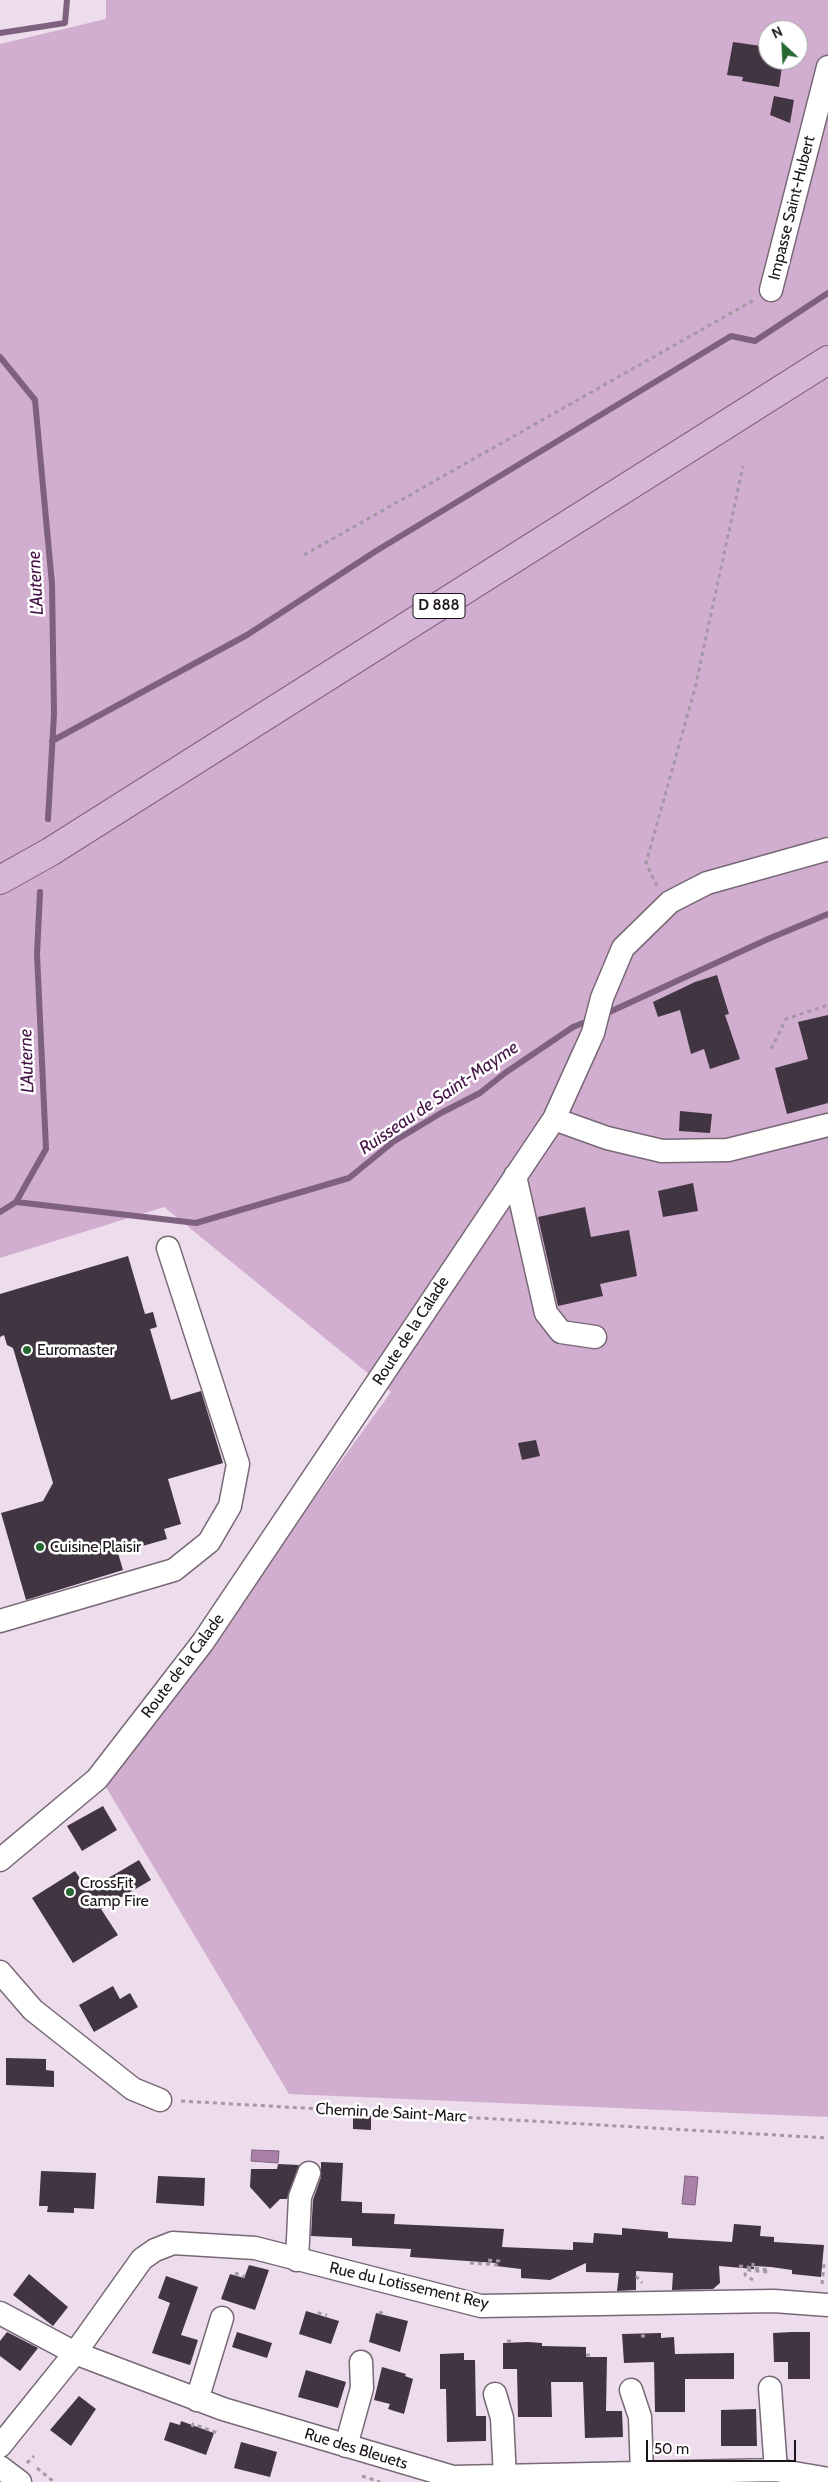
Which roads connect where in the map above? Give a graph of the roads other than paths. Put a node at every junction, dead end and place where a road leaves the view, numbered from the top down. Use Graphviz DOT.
graph roads {
  1 [pos="828,67"];
  2 [pos="772,290"];
  3 [pos="828,360"];
  4 [pos="828,848"];
  5 [pos="50,852"];
  6 [pos="0,880"];
  7 [pos="0,888"];
  8 [pos="554,1120"];
  9 [pos="828,1125"];
  10 [pos="515,1176"];
  11 [pos="168,1248"];
  12 [pos="595,1337"];
  13 [pos="0,1621"];
  14 [pos="0,1860"];
  15 [pos="0,1972"];
  16 [pos="160,2100"];
  17 [pos="309,2173"];
  18 [pos="297,2260"];
  19 [pos="828,2305"];
  20 [pos="0,2313"];
  21 [pos="222,2318"];
  22 [pos="75,2353"];
  23 [pos="361,2362"];
  24 [pos="770,2388"];
  25 [pos="631,2390"];
  26 [pos="495,2394"];
  27 [pos="197,2400"];
  28 [pos="0,2446"];
  29 [pos="346,2446"];
  30 [pos="0,2467"];
  31 [pos="776,2470"];
  32 [pos="642,2473"];
  33 [pos="505,2478"];
  34 [pos="828,2479"];
  35 [pos="453,2480"];
  36 [pos="20,2482"];
  1 -- 2 [label="street, Impasse Saint-Hubert"];
  3 -- 5 [label="main road, D 888"];
  4 -- 8 [label="street, Route de la Calade"];
  5 -- 6 [label="main road, D 888"];
  5 -- 7 [label="main road, D 888"];
  8 -- 9 [label="street"];
  8 -- 10 [label="street, Route de la Calade"];
  10 -- 12 [label="street"];
  10 -- 14 [label="street, Route de la Calade"];
  11 -- 13 [label="street"];
  15 -- 16 [label="street"];
  17 -- 18 [label="street"];
  18 -- 19 [label="street, Rue du Lotissement Rey"];
  18 -- 22 [label="street, Rue du Lotissement Rey"];
  20 -- 22 [label="street, Rue des Bleuets"];
  21 -- 27 [label="street"];
  22 -- 27 [label="street, Rue des Bleuets"];
  22 -- 28 [label="street"];
  23 -- 29 [label="street"];
  24 -- 31 [label="street"];
  25 -- 32 [label="street"];
  26 -- 33 [label="street"];
  27 -- 29 [label="street, Rue des Bleuets"];
  29 -- 35 [label="street, Rue des Bleuets"];
  30 -- 36 [label="street"];
  31 -- 32 [label="street, Rue des Bleuets"];
  31 -- 34 [label="street, Rue des Bleuets"];
  32 -- 33 [label="street, Rue des Bleuets"];
  33 -- 35 [label="street, Rue des Bleuets"];
}
